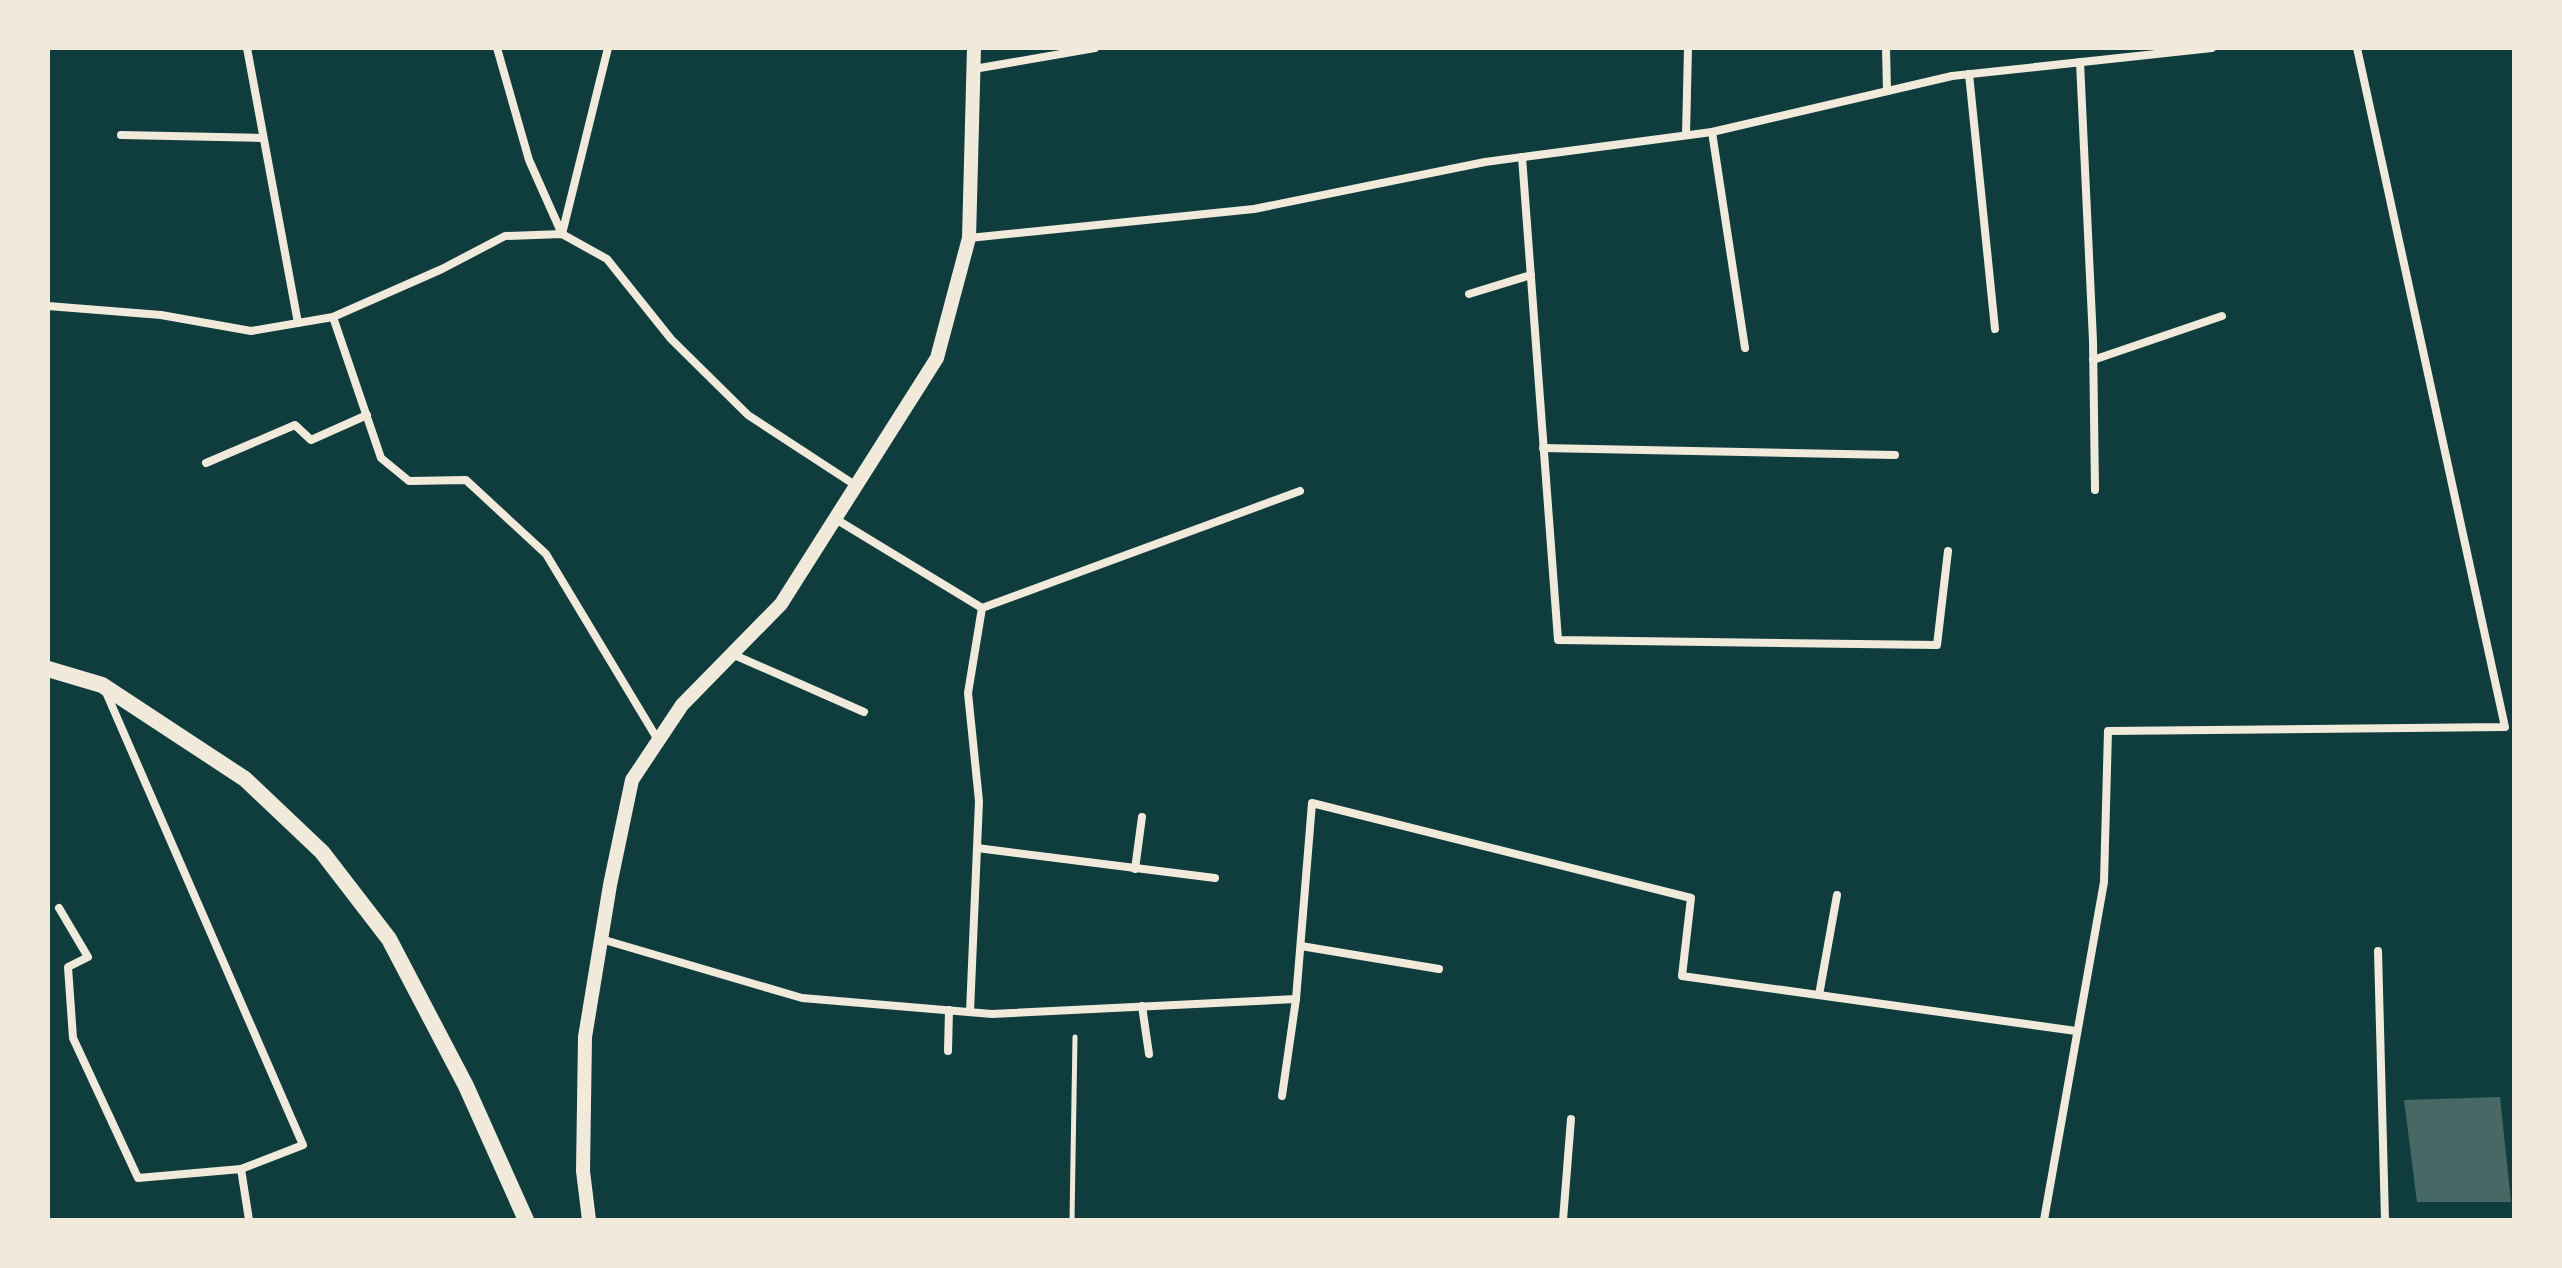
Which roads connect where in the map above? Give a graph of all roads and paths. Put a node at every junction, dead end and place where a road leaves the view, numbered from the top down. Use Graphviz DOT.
graph roads {
  1 [pos="247,48"];
  2 [pos="497,48"];
  3 [pos="608,48"];
  4 [pos="974,48"];
  5 [pos="1095,48"];
  6 [pos="1688,48"];
  7 [pos="1886,48"];
  8 [pos="2212,48"];
  9 [pos="2357,48"];
  10 [pos="2080,62"];
  11 [pos="974,69"];
  12 [pos="1969,74"];
  13 [pos="1887,91"];
  14 [pos="1712,132"];
  15 [pos="121,135"];
  16 [pos="1686,135"];
  17 [pos="262,138"];
  18 [pos="1522,157"];
  19 [pos="562,234"];
  20 [pos="969,238"];
  21 [pos="1531,275"];
  22 [pos="1469,294"];
  23 [pos="48,306"];
  24 [pos="2222,316"];
  25 [pos="333,317"];
  26 [pos="298,323"];
  27 [pos="1995,329"];
  28 [pos="1745,348"];
  29 [pos="2093,360"];
  30 [pos="367,415"];
  31 [pos="1543,448"];
  32 [pos="1895,455"];
  33 [pos="206,463"];
  34 [pos="855,485"];
  35 [pos="2095,490"];
  36 [pos="1300,491"];
  37 [pos="834,518"];
  38 [pos="1948,551"];
  39 [pos="982,608"];
  40 [pos="731,654"];
  41 [pos="48,669"];
  42 [pos="102,685"];
  43 [pos="864,712"];
  44 [pos="2509,728"];
  45 [pos="658,740"];
  46 [pos="1142,817"];
  47 [pos="977,848"];
  48 [pos="1135,869"];
  49 [pos="1215,878"];
  50 [pos="1837,895"];
  51 [pos="59,908"];
  52 [pos="601,939"];
  53 [pos="1301,946"];
  54 [pos="2378,951"];
  55 [pos="1439,969"];
  56 [pos="1819,995"];
  57 [pos="1296,999"];
  58 [pos="1142,1006"];
  59 [pos="949,1010"];
  60 [pos="1077,1010"];
  61 [pos="970,1012"];
  62 [pos="2076,1031"];
  63 [pos="948,1051"];
  64 [pos="1149,1054"];
  65 [pos="1282,1096"];
  66 [pos="1571,1119"];
  67 [pos="241,1169"];
  68 [pos="249,1220"];
  69 [pos="526,1220"];
  70 [pos="589,1220"];
  71 [pos="1072,1220"];
  72 [pos="1563,1220"];
  73 [pos="2044,1220"];
  74 [pos="2385,1220"];
  1 -- 17 [label="street"];
  2 -- 19 [label="street"];
  3 -- 19 [label="street"];
  4 -- 11 [label="street"];
  5 -- 11 [label="street"];
  6 -- 16 [label="street"];
  7 -- 13 [label="street"];
  8 -- 10 [label="street"];
  9 -- 44 [label="street"];
  10 -- 12 [label="street"];
  10 -- 29 [label="street"];
  11 -- 20 [label="street"];
  12 -- 13 [label="street"];
  12 -- 27 [label="street"];
  13 -- 14 [label="street"];
  14 -- 16 [label="street"];
  14 -- 28 [label="street"];
  15 -- 17 [label="street"];
  16 -- 18 [label="street"];
  17 -- 26 [label="street"];
  18 -- 20 [label="street"];
  18 -- 21 [label="street"];
  19 -- 25 [label="street"];
  19 -- 34 [label="street"];
  20 -- 34 [label="street"];
  21 -- 22 [label="street"];
  21 -- 31 [label="street"];
  23 -- 26 [label="street"];
  24 -- 29 [label="street"];
  25 -- 26 [label="street"];
  25 -- 30 [label="street"];
  29 -- 35 [label="street"];
  30 -- 33 [label="street"];
  30 -- 45 [label="street"];
  31 -- 32 [label="street"];
  31 -- 38 [label="street"];
  34 -- 37 [label="street"];
  36 -- 39 [label="street"];
  37 -- 39 [label="street"];
  37 -- 40 [label="street"];
  39 -- 47 [label="street"];
  40 -- 43 [label="street"];
  40 -- 45 [label="street"];
  41 -- 42 [label="main road"];
  42 -- 67 [label="street"];
  42 -- 69 [label="main road"];
  44 -- 62 [label="street"];
  45 -- 52 [label="street"];
  46 -- 48 [label="street"];
  47 -- 48 [label="street"];
  47 -- 61 [label="street"];
  48 -- 49 [label="street"];
  50 -- 56 [label="street"];
  51 -- 67 [label="street"];
  52 -- 59 [label="street"];
  52 -- 70 [label="street"];
  53 -- 55 [label="street"];
  53 -- 56 [label="street"];
  53 -- 57 [label="street"];
  54 -- 74 [label="street"];
  56 -- 62 [label="street"];
  57 -- 58 [label="street"];
  57 -- 65 [label="street"];
  58 -- 60 [label="street"];
  58 -- 64 [label="street"];
  59 -- 61 [label="street"];
  59 -- 63 [label="street"];
  60 -- 61 [label="street"];
  60 -- 71 [label="path"];
  62 -- 73 [label="street"];
  66 -- 72 [label="street"];
  67 -- 68 [label="street"];
}
